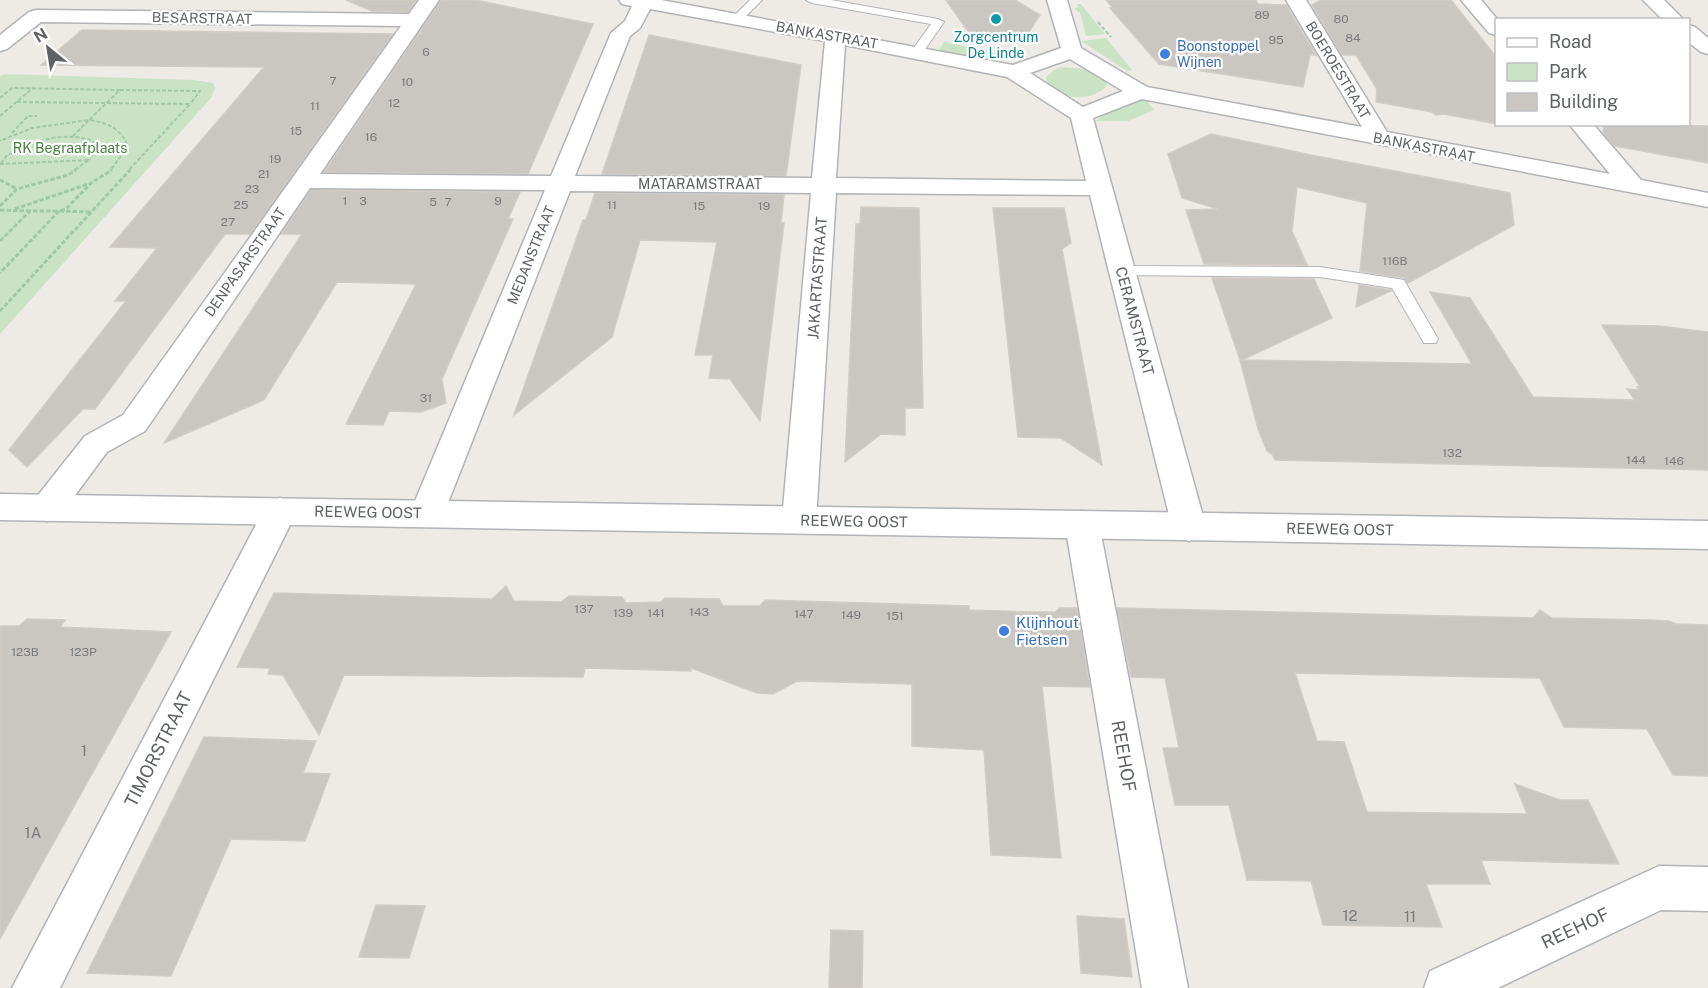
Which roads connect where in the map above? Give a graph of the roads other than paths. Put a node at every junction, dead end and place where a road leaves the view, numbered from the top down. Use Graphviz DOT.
graph roads {
  1 [pos="756,0"];
  2 [pos="812,0"];
  3 [pos="1057,0"];
  4 [pos="1296,0"];
  5 [pos="1471,0"];
  6 [pos="1653,0"];
  7 [pos="636,1"];
  8 [pos="422,10"];
  9 [pos="1673,18"];
  10 [pos="737,19"];
  11 [pos="1495,27"];
  12 [pos="1690,32"];
  13 [pos="835,37"];
  14 [pos="0,45"];
  15 [pos="1708,48"];
  16 [pos="1072,51"];
  17 [pos="917,52"];
  18 [pos="1014,72"];
  19 [pos="1140,92"];
  20 [pos="1081,115"];
  21 [pos="1582,126"];
  22 [pos="1380,139"];
  23 [pos="301,181"];
  24 [pos="560,183"];
  25 [pos="824,186"];
  26 [pos="1633,186"];
  27 [pos="1100,188"];
  28 [pos="1708,200"];
  29 [pos="1122,271"];
  30 [pos="1430,339"];
  31 [pos="0,507"];
  32 [pos="47,508"];
  33 [pos="280,511"];
  34 [pos="428,513"];
  35 [pos="799,520"];
  36 [pos="1082,524"];
  37 [pos="1189,527"];
  38 [pos="1708,535"];
  39 [pos="1708,889"];
  40 [pos="35,988"];
  41 [pos="1165,988"];
  42 [pos="1447,988"];
  1 -- 10 [label="lane"];
  2 -- 17 [label="lane"];
  3 -- 16 [label="street"];
  4 -- 22 [label="street, BOEROESTRAAT"];
  5 -- 11 [label="street"];
  6 -- 9 [label="street"];
  7 -- 10 [label="street, BANKASTRAAT"];
  7 -- 24 [label="street, MEDANSTRAAT"];
  8 -- 14 [label="street, BESARSTRAAT"];
  8 -- 23 [label="street, DENPASARSTRAAT"];
  10 -- 13 [label="street, BANKASTRAAT"];
  12 -- 15 [label="street"];
  13 -- 17 [label="street, BANKASTRAAT"];
  13 -- 25 [label="street, JAKARTASTRAAT"];
  16 -- 18 [label="street"];
  16 -- 19 [label="street"];
  17 -- 18 [label="street, BANKASTRAAT"];
  18 -- 20 [label="street"];
  19 -- 20 [label="street"];
  19 -- 22 [label="street, BANKASTRAAT"];
  20 -- 27 [label="street, CERAMSTRAAT"];
  21 -- 26 [label="street"];
  22 -- 26 [label="street, BANKASTRAAT"];
  23 -- 24 [label="street, MATARAMSTRAAT"];
  23 -- 32 [label="street, DENPASARSTRAAT"];
  24 -- 25 [label="street, MATARAMSTRAAT"];
  24 -- 34 [label="street, MEDANSTRAAT"];
  25 -- 27 [label="street, MATARAMSTRAAT"];
  25 -- 35 [label="street, JAKARTASTRAAT"];
  26 -- 28 [label="street, BANKASTRAAT"];
  27 -- 29 [label="street, CERAMSTRAAT"];
  29 -- 30 [label="lane"];
  29 -- 37 [label="street, CERAMSTRAAT"];
  31 -- 32 [label="street, REEWEG OOST"];
  32 -- 33 [label="street, REEWEG OOST"];
  33 -- 34 [label="street, REEWEG OOST"];
  33 -- 40 [label="street, TIMORSTRAAT"];
  34 -- 35 [label="street, REEWEG OOST"];
  35 -- 36 [label="street, REEWEG OOST"];
  36 -- 37 [label="street, REEWEG OOST"];
  36 -- 41 [label="street, REEHOF"];
  37 -- 38 [label="street, REEWEG OOST"];
  39 -- 42 [label="street, REEHOF"];
}
